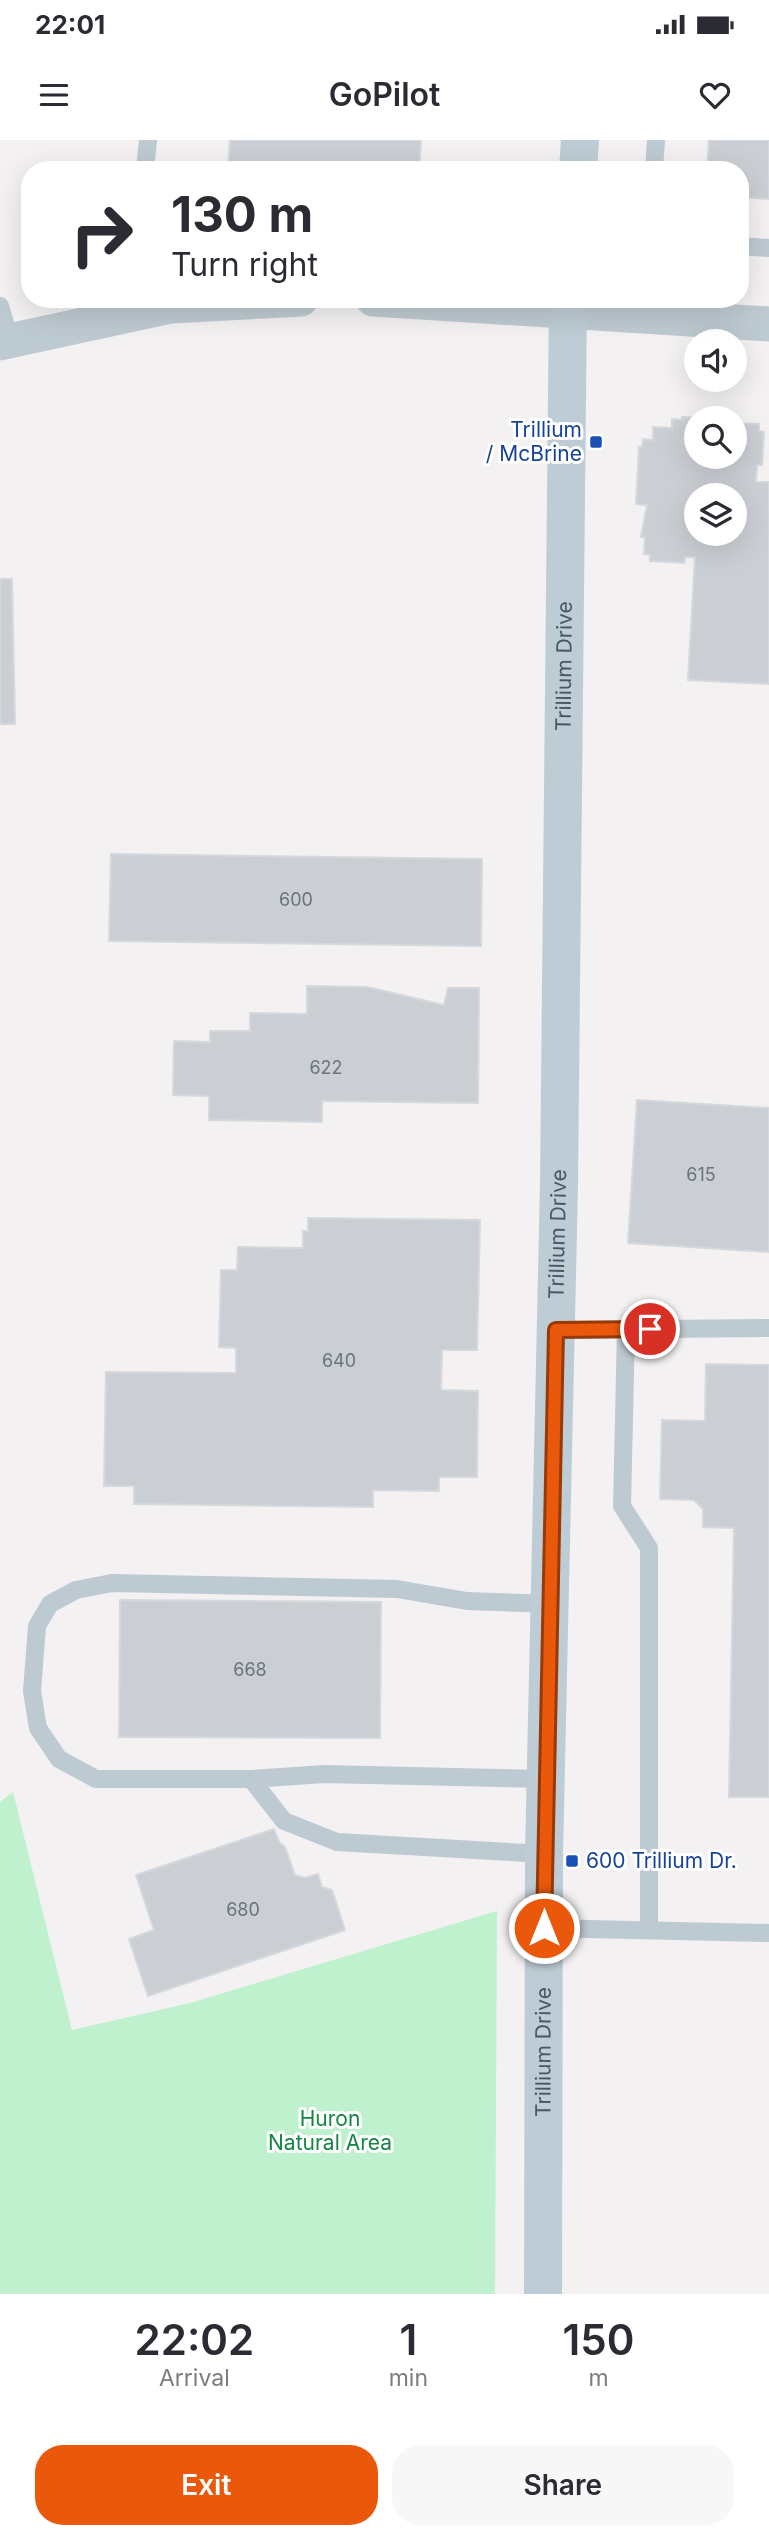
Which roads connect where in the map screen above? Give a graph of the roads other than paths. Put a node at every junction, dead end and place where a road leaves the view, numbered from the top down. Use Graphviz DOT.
graph roads {
  1 [pos="148,140"];
  2 [pos="580,140"];
  3 [pos="656,140"];
  4 [pos="146,161"];
  5 [pos="579,161"];
  6 [pos="655,161"];
  7 [pos="749,247"];
  8 [pos="769,248"];
  9 [pos="0,306"];
  10 [pos="130,308"];
  11 [pos="567,308"];
  12 [pos="589,308"];
  13 [pos="769,324"];
  14 [pos="5,341"];
  15 [pos="769,1328"];
  16 [pos="626,1329"];
  17 [pos="556,1330"];
  18 [pos="551,1604"];
  19 [pos="251,1779"];
  20 [pos="546,1779"];
  21 [pos="544,1854"];
  22 [pos="544,1928"];
  23 [pos="649,1930"];
  24 [pos="769,1933"];
  25 [pos="543,2294"];
  1 -- 4 [label="lane"];
  2 -- 5 [label="street"];
  3 -- 6 [label="lane"];
  7 -- 8 [label="lane"];
  9 -- 14 [label="lane"];
  10 -- 14 [label="street"];
  11 -- 17 [label="street, Trillium Drive"];
  12 -- 13 [label="street"];
  15 -- 16 [label="lane"];
  16 -- 17 [label="lane"];
  16 -- 23 [label="lane"];
  17 -- 18 [label="street, Trillium Drive"];
  18 -- 19 [label="lane"];
  18 -- 20 [label="street, Trillium Drive"];
  19 -- 20 [label="lane"];
  19 -- 21 [label="lane"];
  20 -- 21 [label="street, Trillium Drive"];
  21 -- 22 [label="street, Trillium Drive"];
  22 -- 23 [label="lane"];
  22 -- 25 [label="street, Trillium Drive"];
  23 -- 24 [label="lane"];
}
